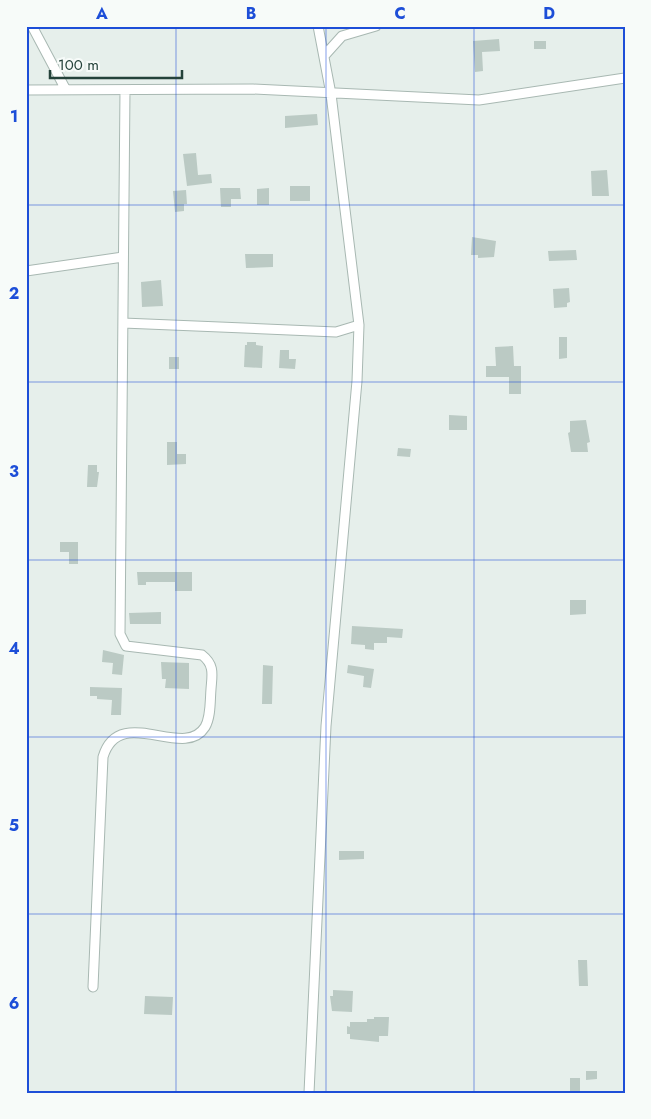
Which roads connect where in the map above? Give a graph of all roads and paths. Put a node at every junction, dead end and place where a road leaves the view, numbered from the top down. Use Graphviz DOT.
graph roads {
  1 [pos="32,26"];
  2 [pos="318,26"];
  3 [pos="376,26"];
  4 [pos="324,56"];
  5 [pos="625,78"];
  6 [pos="26,90"];
  7 [pos="66,90"];
  8 [pos="125,90"];
  9 [pos="332,94"];
  10 [pos="123,257"];
  11 [pos="26,271"];
  12 [pos="123,323"];
  13 [pos="359,325"];
  14 [pos="93,987"];
  15 [pos="309,1093"];
  1 -- 7 [label="street"];
  2 -- 4 [label="street"];
  3 -- 4 [label="street"];
  4 -- 9 [label="street"];
  5 -- 9 [label="street"];
  6 -- 7 [label="street"];
  7 -- 8 [label="street"];
  8 -- 9 [label="street"];
  8 -- 10 [label="street"];
  9 -- 13 [label="street"];
  10 -- 11 [label="street"];
  10 -- 12 [label="street"];
  12 -- 13 [label="street"];
  12 -- 14 [label="street"];
  13 -- 15 [label="street"];
}
